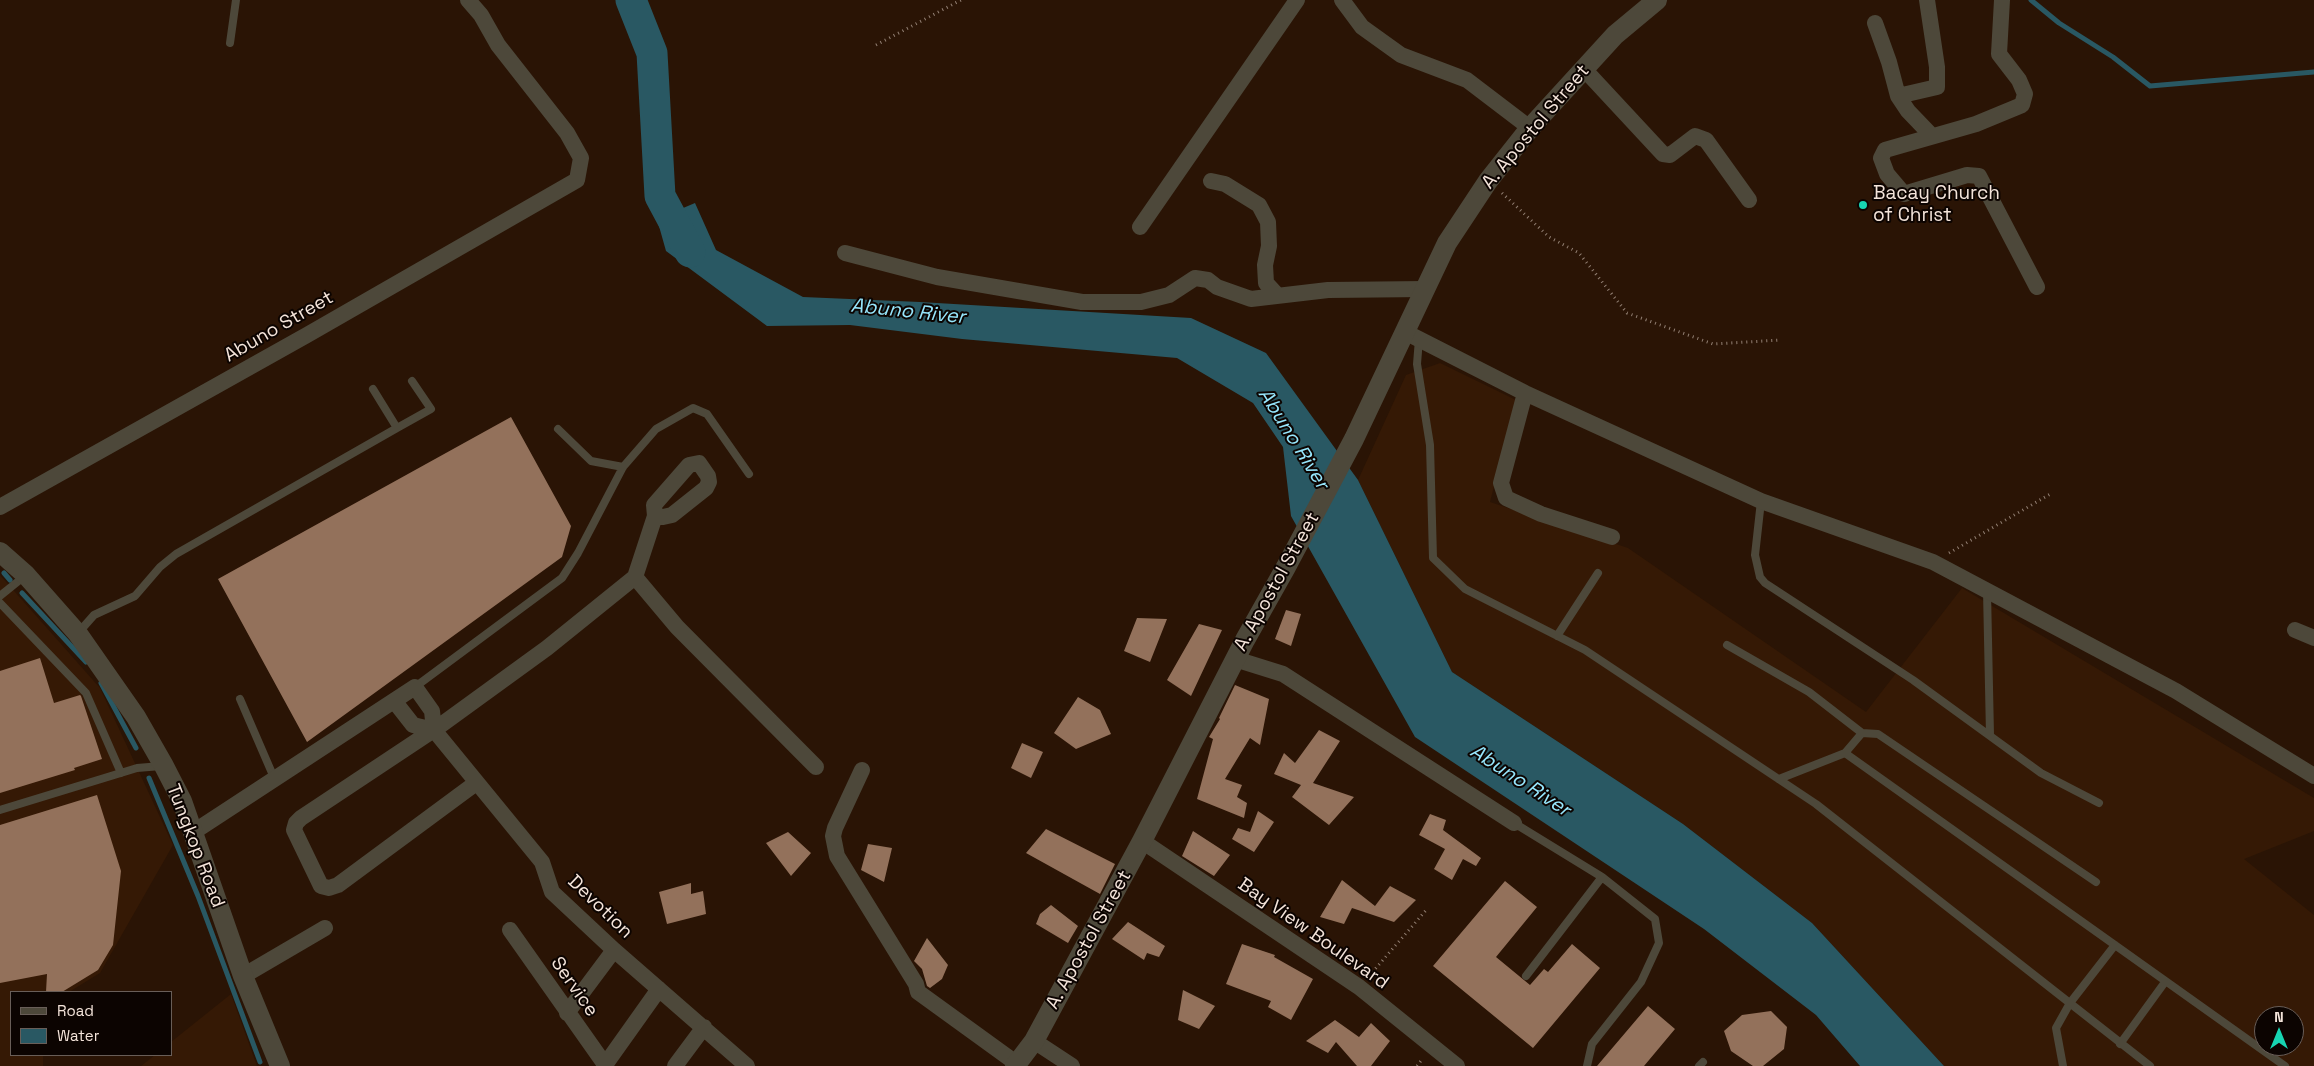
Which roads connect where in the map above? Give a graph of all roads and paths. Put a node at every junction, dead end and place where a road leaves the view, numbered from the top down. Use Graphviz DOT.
graph roads {
  1 [pos="236,0"];
  2 [pos="468,0"];
  3 [pos="961,0"];
  4 [pos="1297,0"];
  5 [pos="1342,0"];
  6 [pos="1657,0"];
  7 [pos="1927,0"];
  8 [pos="2002,0"];
  9 [pos="1875,23"];
  10 [pos="230,43"];
  11 [pos="876,44"];
  12 [pos="1584,69"];
  13 [pos="1898,96"];
  14 [pos="1530,128"];
  15 [pos="1932,136"];
  16 [pos="1210,181"];
  17 [pos="1488,181"];
  18 [pos="1749,200"];
  19 [pos="1140,226"];
  20 [pos="845,253"];
  21 [pos="2037,287"];
  22 [pos="1426,289"];
  23 [pos="1277,295"];
  24 [pos="1412,336"];
  25 [pos="1781,340"];
  26 [pos="412,381"];
  27 [pos="373,389"];
  28 [pos="1525,393"];
  29 [pos="397,428"];
  30 [pos="558,429"];
  31 [pos="623,467"];
  32 [pos="749,474"];
  33 [pos="2052,493"];
  34 [pos="1761,501"];
  35 [pos="0,507"];
  36 [pos="655,516"];
  37 [pos="1612,537"];
  38 [pos="0,552"];
  39 [pos="1933,562"];
  40 [pos="1598,573"];
  41 [pos="26,575"];
  42 [pos="635,577"];
  43 [pos="1986,589"];
  44 [pos="0,596"];
  45 [pos="0,602"];
  46 [pos="2294,630"];
  47 [pos="78,634"];
  48 [pos="1557,636"];
  49 [pos="2314,638"];
  50 [pos="1727,645"];
  51 [pos="1235,659"];
  52 [pos="415,687"];
  53 [pos="240,699"];
  54 [pos="395,702"];
  55 [pos="434,730"];
  56 [pos="1862,733"];
  57 [pos="1990,735"];
  58 [pos="1845,753"];
  59 [pos="164,766"];
  60 [pos="816,767"];
  61 [pos="862,770"];
  62 [pos="121,773"];
  63 [pos="2314,776"];
  64 [pos="1779,779"];
  65 [pos="276,780"];
  66 [pos="476,783"];
  67 [pos="2099,803"];
  68 [pos="0,810"];
  69 [pos="1514,824"];
  70 [pos="192,833"];
  71 [pos="1142,841"];
  72 [pos="1602,877"];
  73 [pos="2096,882"];
  74 [pos="1428,908"];
  75 [pos="325,928"];
  76 [pos="510,930"];
  77 [pos="2115,945"];
  78 [pos="614,950"];
  79 [pos="243,976"];
  80 [pos="1526,976"];
  81 [pos="2165,982"];
  82 [pos="1359,987"];
  83 [pos="659,989"];
  84 [pos="2070,1003"];
  85 [pos="567,1013"];
  86 [pos="704,1027"];
  87 [pos="1034,1041"];
  88 [pos="2120,1044"];
  89 [pos="277,1064"];
  90 [pos="605,1065"];
  91 [pos="1016,1065"];
  92 [pos="675,1066"];
  93 [pos="747,1066"];
  94 [pos="1072,1066"];
  95 [pos="1457,1066"];
  96 [pos="1587,1066"];
  97 [pos="2063,1066"];
  98 [pos="2150,1066"];
  99 [pos="2285,1066"];
  1 -- 10 [label="lane"];
  2 -- 35 [label="street, Abuno Street"];
  3 -- 11 [label="path"];
  4 -- 19 [label="street"];
  5 -- 14 [label="street"];
  6 -- 12 [label="street, A. Apostol Street"];
  7 -- 13 [label="street"];
  8 -- 15 [label="street"];
  9 -- 13 [label="street"];
  12 -- 14 [label="street, A. Apostol Street"];
  12 -- 18 [label="street"];
  13 -- 15 [label="street"];
  14 -- 17 [label="street, A. Apostol Street"];
  15 -- 21 [label="street"];
  16 -- 23 [label="street"];
  17 -- 22 [label="street, A. Apostol Street"];
  17 -- 25 [label="path"];
  20 -- 23 [label="street"];
  22 -- 23 [label="street"];
  22 -- 24 [label="street, A. Apostol Street"];
  24 -- 28 [label="street"];
  24 -- 48 [label="lane"];
  24 -- 51 [label="street, A. Apostol Street"];
  26 -- 29 [label="lane"];
  27 -- 29 [label="lane"];
  28 -- 34 [label="street"];
  28 -- 37 [label="street"];
  29 -- 47 [label="lane"];
  30 -- 31 [label="lane"];
  31 -- 32 [label="lane"];
  31 -- 52 [label="lane"];
  33 -- 39 [label="path"];
  34 -- 39 [label="street"];
  34 -- 57 [label="lane"];
  36 -- 42 [label="street"];
  38 -- 41 [label="street, Tungkop Road"];
  39 -- 43 [label="street"];
  40 -- 48 [label="lane"];
  41 -- 44 [label="lane"];
  41 -- 47 [label="street, Tungkop Road"];
  42 -- 55 [label="street"];
  42 -- 60 [label="street"];
  43 -- 57 [label="lane"];
  43 -- 63 [label="street"];
  45 -- 62 [label="lane"];
  46 -- 49 [label="street"];
  47 -- 59 [label="street, Tungkop Road"];
  48 -- 64 [label="lane"];
  50 -- 56 [label="lane"];
  51 -- 69 [label="street"];
  51 -- 71 [label="street, A. Apostol Street"];
  52 -- 54 [label="street"];
  52 -- 55 [label="street, Devotion"];
  53 -- 65 [label="lane"];
  54 -- 55 [label="street"];
  54 -- 65 [label="street"];
  55 -- 66 [label="street, Devotion"];
  55 -- 66 [label="street"];
  56 -- 58 [label="lane"];
  56 -- 73 [label="lane"];
  57 -- 67 [label="lane"];
  58 -- 64 [label="lane"];
  58 -- 77 [label="lane"];
  59 -- 62 [label="lane"];
  59 -- 70 [label="street, Tungkop Road"];
  61 -- 91 [label="street"];
  62 -- 68 [label="lane"];
  64 -- 84 [label="lane"];
  65 -- 70 [label="street"];
  66 -- 78 [label="street, Devotion"];
  69 -- 72 [label="lane"];
  70 -- 79 [label="street, Tungkop Road"];
  71 -- 82 [label="street, Bay View Boulevard"];
  71 -- 87 [label="street, A. Apostol Street"];
  72 -- 80 [label="lane"];
  72 -- 96 [label="lane"];
  74 -- 82 [label="path"];
  75 -- 79 [label="street"];
  76 -- 85 [label="street, Service"];
  77 -- 81 [label="lane"];
  77 -- 84 [label="lane"];
  78 -- 83 [label="street, Devotion"];
  78 -- 85 [label="street"];
  79 -- 89 [label="street, Tungkop Road"];
  81 -- 88 [label="lane"];
  81 -- 99 [label="lane"];
  82 -- 95 [label="street, Bay View Boulevard"];
  83 -- 86 [label="street, Devotion"];
  83 -- 90 [label="street"];
  84 -- 88 [label="lane"];
  84 -- 97 [label="lane"];
  85 -- 90 [label="street, Service"];
  86 -- 92 [label="street"];
  86 -- 93 [label="street, Devotion"];
  87 -- 91 [label="street, A. Apostol Street"];
  87 -- 94 [label="street"];
  88 -- 98 [label="lane"];
}
